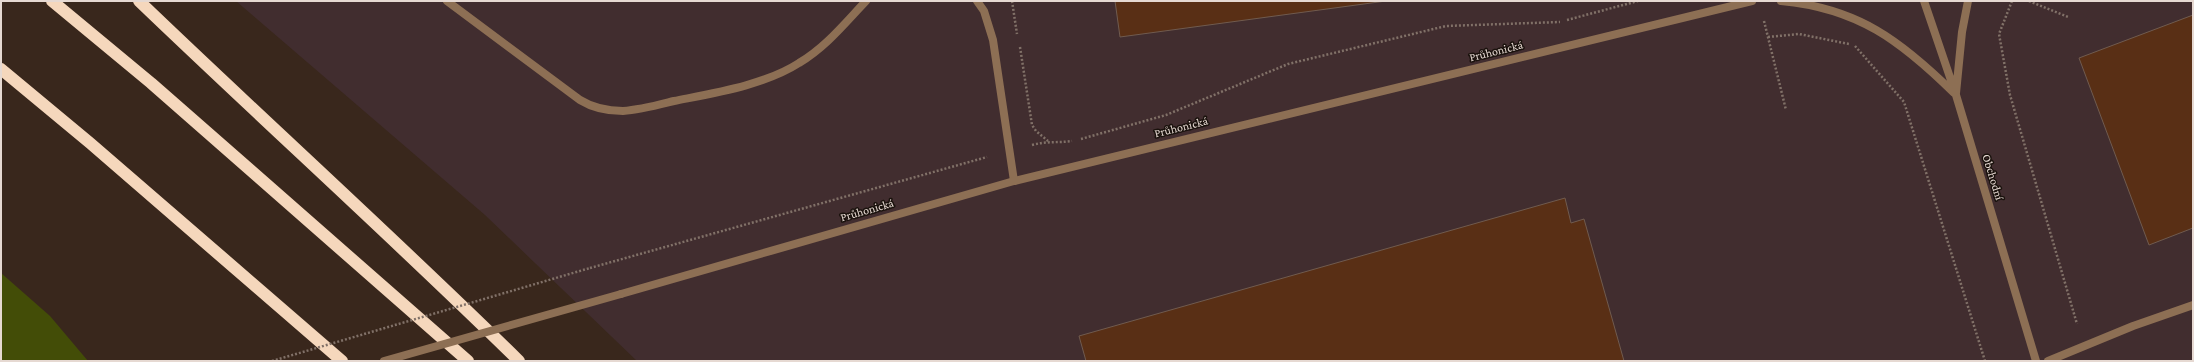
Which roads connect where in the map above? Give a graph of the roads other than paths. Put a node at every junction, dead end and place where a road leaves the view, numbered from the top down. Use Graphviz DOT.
graph roads {
  1 [pos="52,1"];
  2 [pos="139,1"];
  3 [pos="447,1"];
  4 [pos="866,1"];
  5 [pos="977,1"];
  6 [pos="1752,1"];
  7 [pos="1781,1"];
  8 [pos="1924,1"];
  9 [pos="1968,1"];
  10 [pos="1,69"];
  11 [pos="1956,95"];
  12 [pos="1014,181"];
  13 [pos="2193,305"];
  14 [pos="342,361"];
  15 [pos="384,361"];
  16 [pos="468,361"];
  17 [pos="519,361"];
  18 [pos="2036,361"];
  19 [pos="2048,361"];
  1 -- 16 [label="highway"];
  2 -- 17 [label="highway"];
  3 -- 4 [label="street"];
  5 -- 12 [label="street"];
  6 -- 12 [label="street, Průhonická"];
  7 -- 11 [label="street"];
  8 -- 11 [label="street, Obchodní"];
  9 -- 11 [label="street"];
  10 -- 14 [label="highway"];
  11 -- 18 [label="street, Obchodní"];
  12 -- 15 [label="street, Průhonická, bridge"];
  13 -- 19 [label="street"];
}
